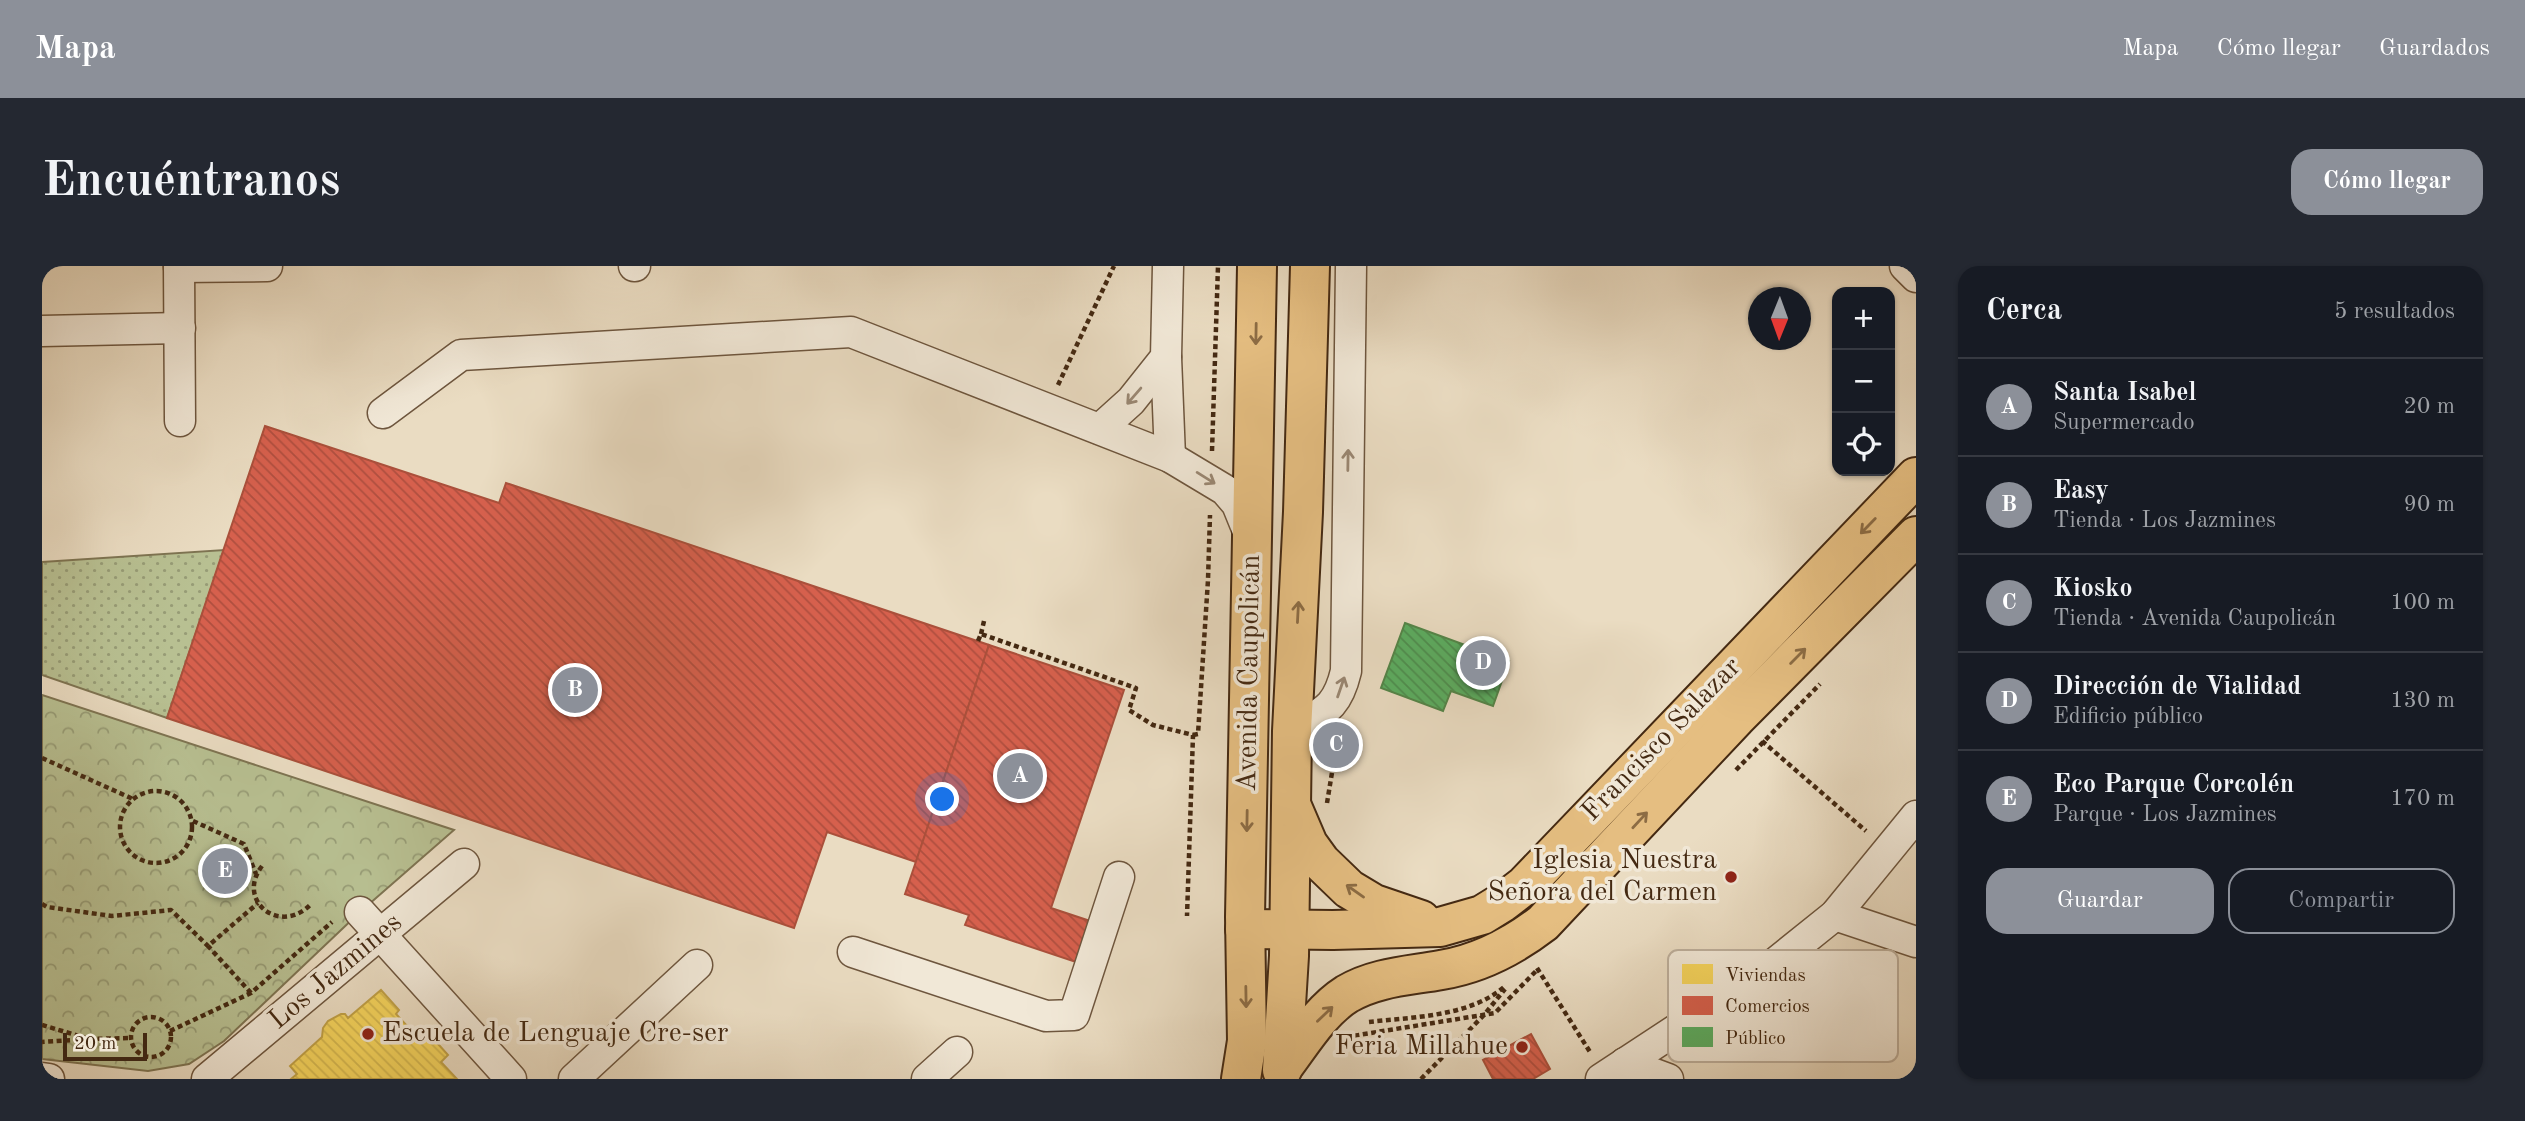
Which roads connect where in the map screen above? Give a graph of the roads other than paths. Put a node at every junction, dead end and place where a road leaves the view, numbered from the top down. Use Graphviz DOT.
graph roads {
  1 [pos="179,266"];
  2 [pos="267,266"];
  3 [pos="1168,266"];
  4 [pos="1257,266"];
  5 [pos="1310,266"];
  6 [pos="1351,266"];
  7 [pos="1905,266"];
  8 [pos="1916,277"];
  9 [pos="180,328"];
  10 [pos="42,331"];
  11 [pos="1166,357"];
  12 [pos="383,412"];
  13 [pos="180,421"];
  14 [pos="1100,429"];
  15 [pos="1170,457"];
  16 [pos="1916,477"];
  17 [pos="1916,536"];
  18 [pos="1253,557"];
  19 [pos="1292,731"];
  20 [pos="1290,803"];
  21 [pos="1916,816"];
  22 [pos="464,864"];
  23 [pos="1119,877"];
  24 [pos="360,912"];
  25 [pos="1835,915"];
  26 [pos="1440,927"];
  27 [pos="1245,929"];
  28 [pos="1289,930"];
  29 [pos="382,934"];
  30 [pos="1916,942"];
  31 [pos="1791,950"];
  32 [pos="853,952"];
  33 [pos="697,965"];
  34 [pos="1668,1035"];
  35 [pos="957,1052"];
  36 [pos="1282,1073"];
  37 [pos="1611,1073"];
  38 [pos="42,1078"];
  39 [pos="49,1079"];
  40 [pos="207,1079"];
  41 [pos="511,1079"];
  42 [pos="574,1079"];
  43 [pos="927,1079"];
  44 [pos="1241,1079"];
  45 [pos="1668,1079"];
  1 -- 2 [label="street"];
  1 -- 9 [label="street"];
  3 -- 11 [label="street"];
  4 -- 18 [label="main road, Avenida Caupolicán, one-way"];
  19 -- 5 [label="main road, Avenida Caupolicán, one-way"];
  19 -- 6 [label="street, Avenida Caupolicán, one-way"];
  7 -- 8 [label="street"];
  9 -- 10 [label="street"];
  9 -- 13 [label="street"];
  11 -- 14 [label="street, one-way"];
  11 -- 15 [label="street"];
  12 -- 14 [label="street"];
  14 -- 15 [label="street"];
  15 -- 18 [label="street, one-way"];
  16 -- 26 [label="main road, Francisco Salazar, one-way"];
  36 -- 17 [label="main road, Francisco Salazar, one-way"];
  18 -- 27 [label="main road, Avenida Caupolicán, one-way"];
  19 -- 20 [label="main road, Avenida Caupolicán"];
  26 -- 20 [label="main road, one-way"];
  20 -- 28 [label="main road, Avenida Caupolicán"];
  21 -- 25 [label="street"];
  22 -- 29 [label="street, Los Jazmines"];
  23 -- 32 [label="street"];
  24 -- 29 [label="street"];
  25 -- 30 [label="street"];
  25 -- 31 [label="street"];
  26 -- 28 [label="main road, Francisco Salazar"];
  27 -- 28 [label="main road, Francisco Salazar"];
  27 -- 44 [label="main road, Avenida Caupolicán, one-way"];
  28 -- 36 [label="main road, Avenida Caupolicán"];
  29 -- 40 [label="street, Los Jazmines"];
  29 -- 41 [label="street"];
  33 -- 42 [label="street"];
  34 -- 37 [label="street"];
  35 -- 43 [label="street"];
  37 -- 45 [label="street"];
  38 -- 39 [label="street"];
}
